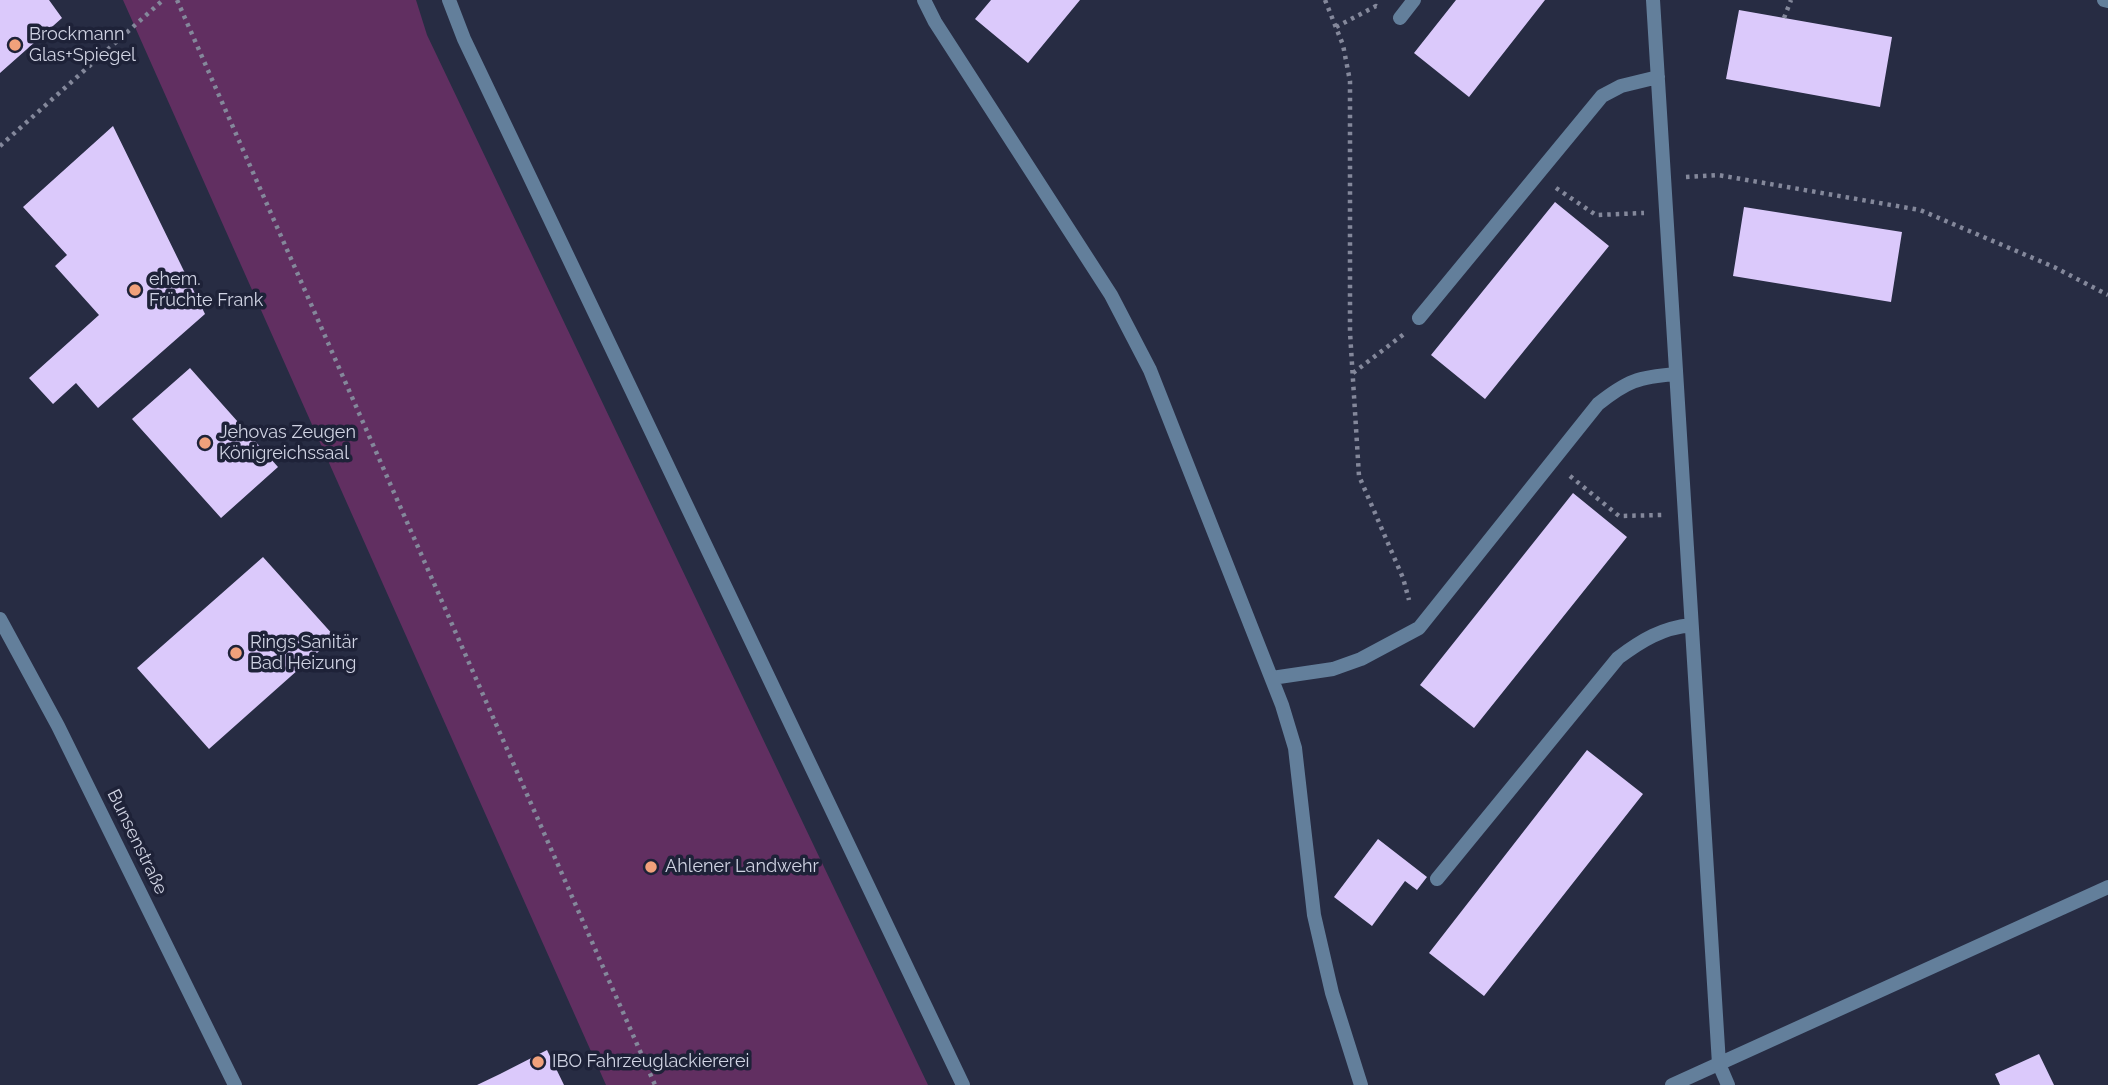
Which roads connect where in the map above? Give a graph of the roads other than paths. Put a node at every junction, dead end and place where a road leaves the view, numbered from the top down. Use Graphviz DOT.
graph roads {
  1 [pos="449,0"];
  2 [pos="924,0"];
  3 [pos="1414,0"];
  4 [pos="1653,0"];
  5 [pos="1400,18"];
  6 [pos="1658,77"];
  7 [pos="1419,318"];
  8 [pos="1676,374"];
  9 [pos="0,619"];
  10 [pos="1691,625"];
  11 [pos="1272,678"];
  12 [pos="1437,879"];
  13 [pos="2108,887"];
  14 [pos="1718,1064"];
  15 [pos="235,1085"];
  16 [pos="963,1085"];
  17 [pos="1361,1085"];
  18 [pos="1672,1085"];
  19 [pos="1728,1085"];
  1 -- 16 [label="street"];
  2 -- 11 [label="street"];
  3 -- 5 [label="street"];
  4 -- 6 [label="street"];
  6 -- 7 [label="street"];
  6 -- 8 [label="street"];
  8 -- 10 [label="street"];
  8 -- 11 [label="street"];
  9 -- 15 [label="street, Bunsenstraße"];
  10 -- 12 [label="street"];
  10 -- 14 [label="street"];
  11 -- 17 [label="street"];
  13 -- 14 [label="street"];
  14 -- 18 [label="street"];
  14 -- 19 [label="street"];
}
